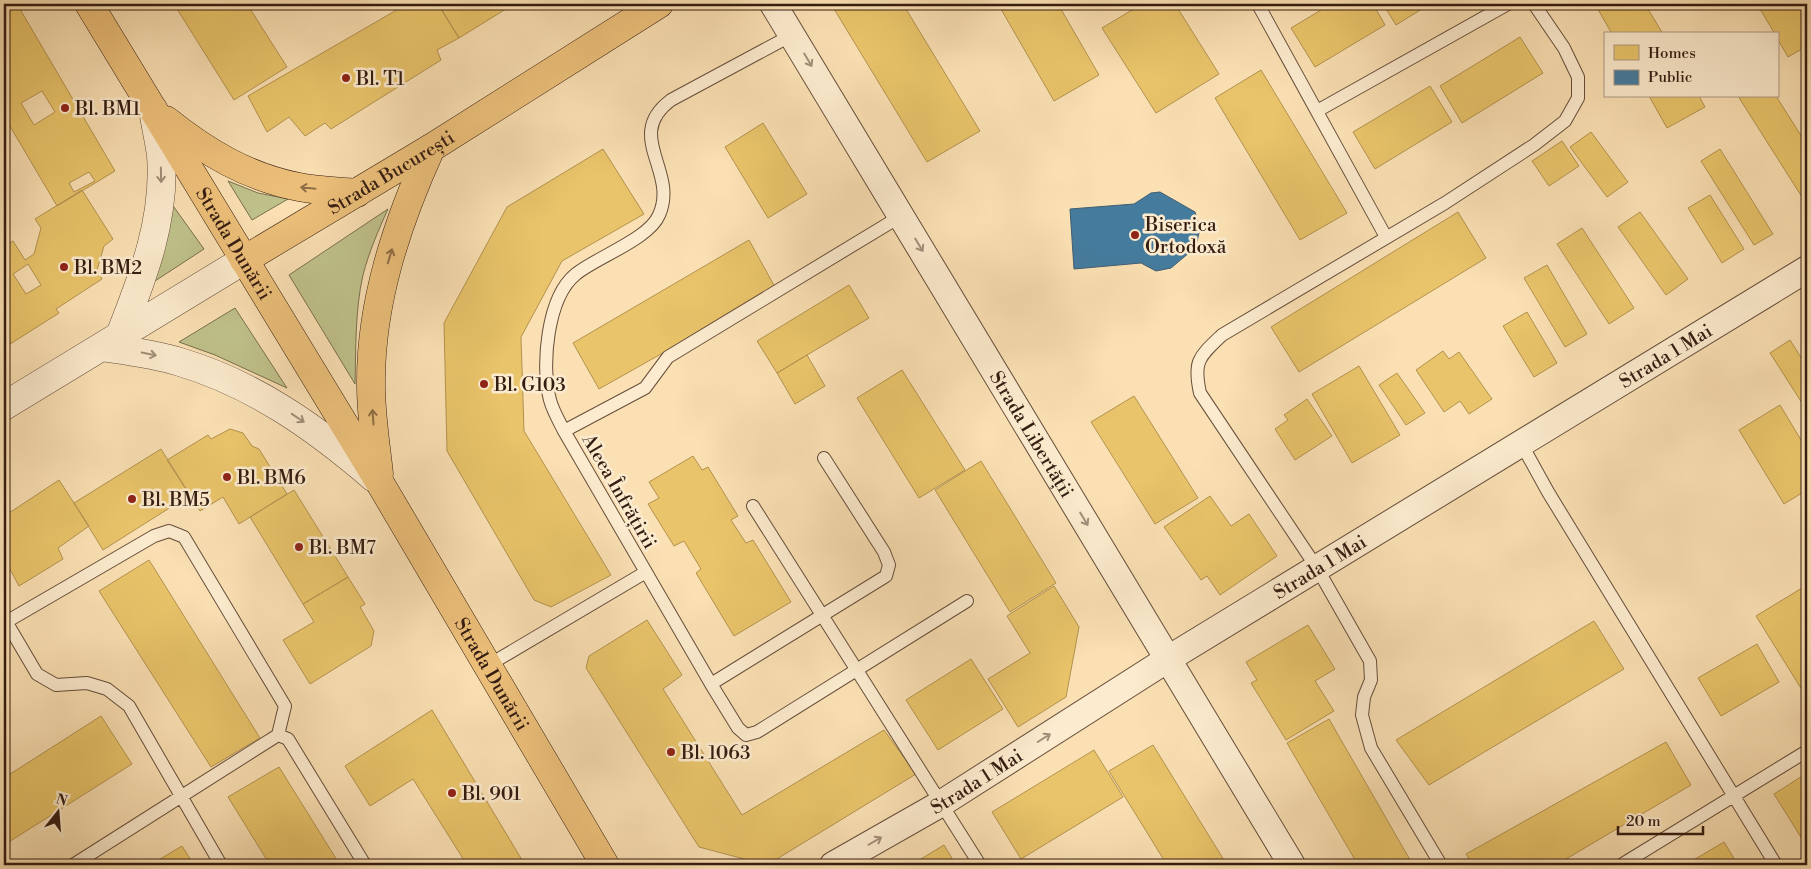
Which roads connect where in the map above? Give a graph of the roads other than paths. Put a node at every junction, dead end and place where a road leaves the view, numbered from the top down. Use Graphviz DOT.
graph roads {
  1 [pos="89,4"];
  2 [pos="659,4"];
  3 [pos="774,4"];
  4 [pos="1508,4"];
  5 [pos="1534,4"];
  6 [pos="1262,5"];
  7 [pos="792,35"];
  8 [pos="153,110"];
  9 [pos="1317,111"];
  10 [pos="431,148"];
  11 [pos="356,193"];
  12 [pos="901,216"];
  13 [pos="1386,238"];
  14 [pos="244,260"];
  15 [pos="1807,269"];
  16 [pos="111,341"];
  17 [pos="4,406"];
  18 [pos="564,431"];
  19 [pos="1522,445"];
  20 [pos="824,458"];
  21 [pos="380,482"];
  22 [pos="753,506"];
  23 [pos="1317,568"];
  24 [pos="646,572"];
  25 [pos="967,601"];
  26 [pos="822,615"];
  27 [pos="5,620"];
  28 [pos="1168,659"];
  29 [pos="487,666"];
  30 [pos="857,669"];
  31 [pos="711,684"];
  32 [pos="278,735"];
  33 [pos="1807,751"];
  34 [pos="180,795"];
  35 [pos="1735,795"];
  36 [pos="942,803"];
  37 [pos="74,865"];
  38 [pos="221,865"];
  39 [pos="365,865"];
  40 [pos="605,865"];
  41 [pos="832,865"];
  42 [pos="980,865"];
  43 [pos="1292,865"];
  44 [pos="1442,865"];
  45 [pos="1621,865"];
  46 [pos="1776,865"];
  1 -- 8 [label="main road, Strada Dunării"];
  2 -- 10 [label="main road, Strada București"];
  3 -- 7 [label="street, Strada Libertății"];
  4 -- 9 [label="lane"];
  5 -- 13 [label="lane"];
  6 -- 9 [label="lane"];
  7 -- 12 [label="street, Strada Libertății, one-way"];
  7 -- 18 [label="lane"];
  11 -- 8 [label="main road, one-way"];
  8 -- 14 [label="main road, Strada Dunării"];
  8 -- 16 [label="street, one-way"];
  9 -- 13 [label="lane"];
  10 -- 11 [label="main road, Strada București"];
  21 -- 10 [label="main road, one-way"];
  11 -- 14 [label="main road, Strada București"];
  12 -- 18 [label="lane, Aleea Înfrățirii"];
  12 -- 28 [label="street, Strada Libertății, one-way"];
  13 -- 23 [label="lane"];
  14 -- 16 [label="street, Strada București"];
  14 -- 21 [label="main road, Strada Dunării"];
  15 -- 19 [label="street, Strada 1 Mai"];
  16 -- 17 [label="street, Strada București"];
  16 -- 21 [label="street, Strada Dunării, one-way"];
  18 -- 24 [label="lane, Aleea Înfrățirii"];
  19 -- 23 [label="street, Strada 1 Mai"];
  19 -- 35 [label="lane"];
  20 -- 26 [label="lane"];
  21 -- 29 [label="main road, Strada Dunării"];
  22 -- 26 [label="lane"];
  23 -- 28 [label="street, Strada 1 Mai"];
  23 -- 44 [label="lane"];
  24 -- 29 [label="lane"];
  24 -- 31 [label="lane, Aleea Înfrățirii"];
  25 -- 30 [label="lane, Aleea Înfrățirii"];
  26 -- 30 [label="lane"];
  26 -- 31 [label="lane"];
  27 -- 32 [label="lane"];
  27 -- 34 [label="lane"];
  36 -- 28 [label="street, Strada 1 Mai, one-way"];
  28 -- 43 [label="street, Strada Libertății"];
  29 -- 40 [label="main road, Strada Dunării"];
  30 -- 31 [label="lane, Aleea Înfrățirii"];
  30 -- 36 [label="lane"];
  32 -- 34 [label="lane"];
  32 -- 39 [label="lane"];
  33 -- 35 [label="lane"];
  34 -- 37 [label="lane"];
  34 -- 38 [label="lane"];
  35 -- 45 [label="lane"];
  35 -- 46 [label="lane"];
  41 -- 36 [label="street, Strada 1 Mai, one-way"];
  36 -- 42 [label="lane"];
}
